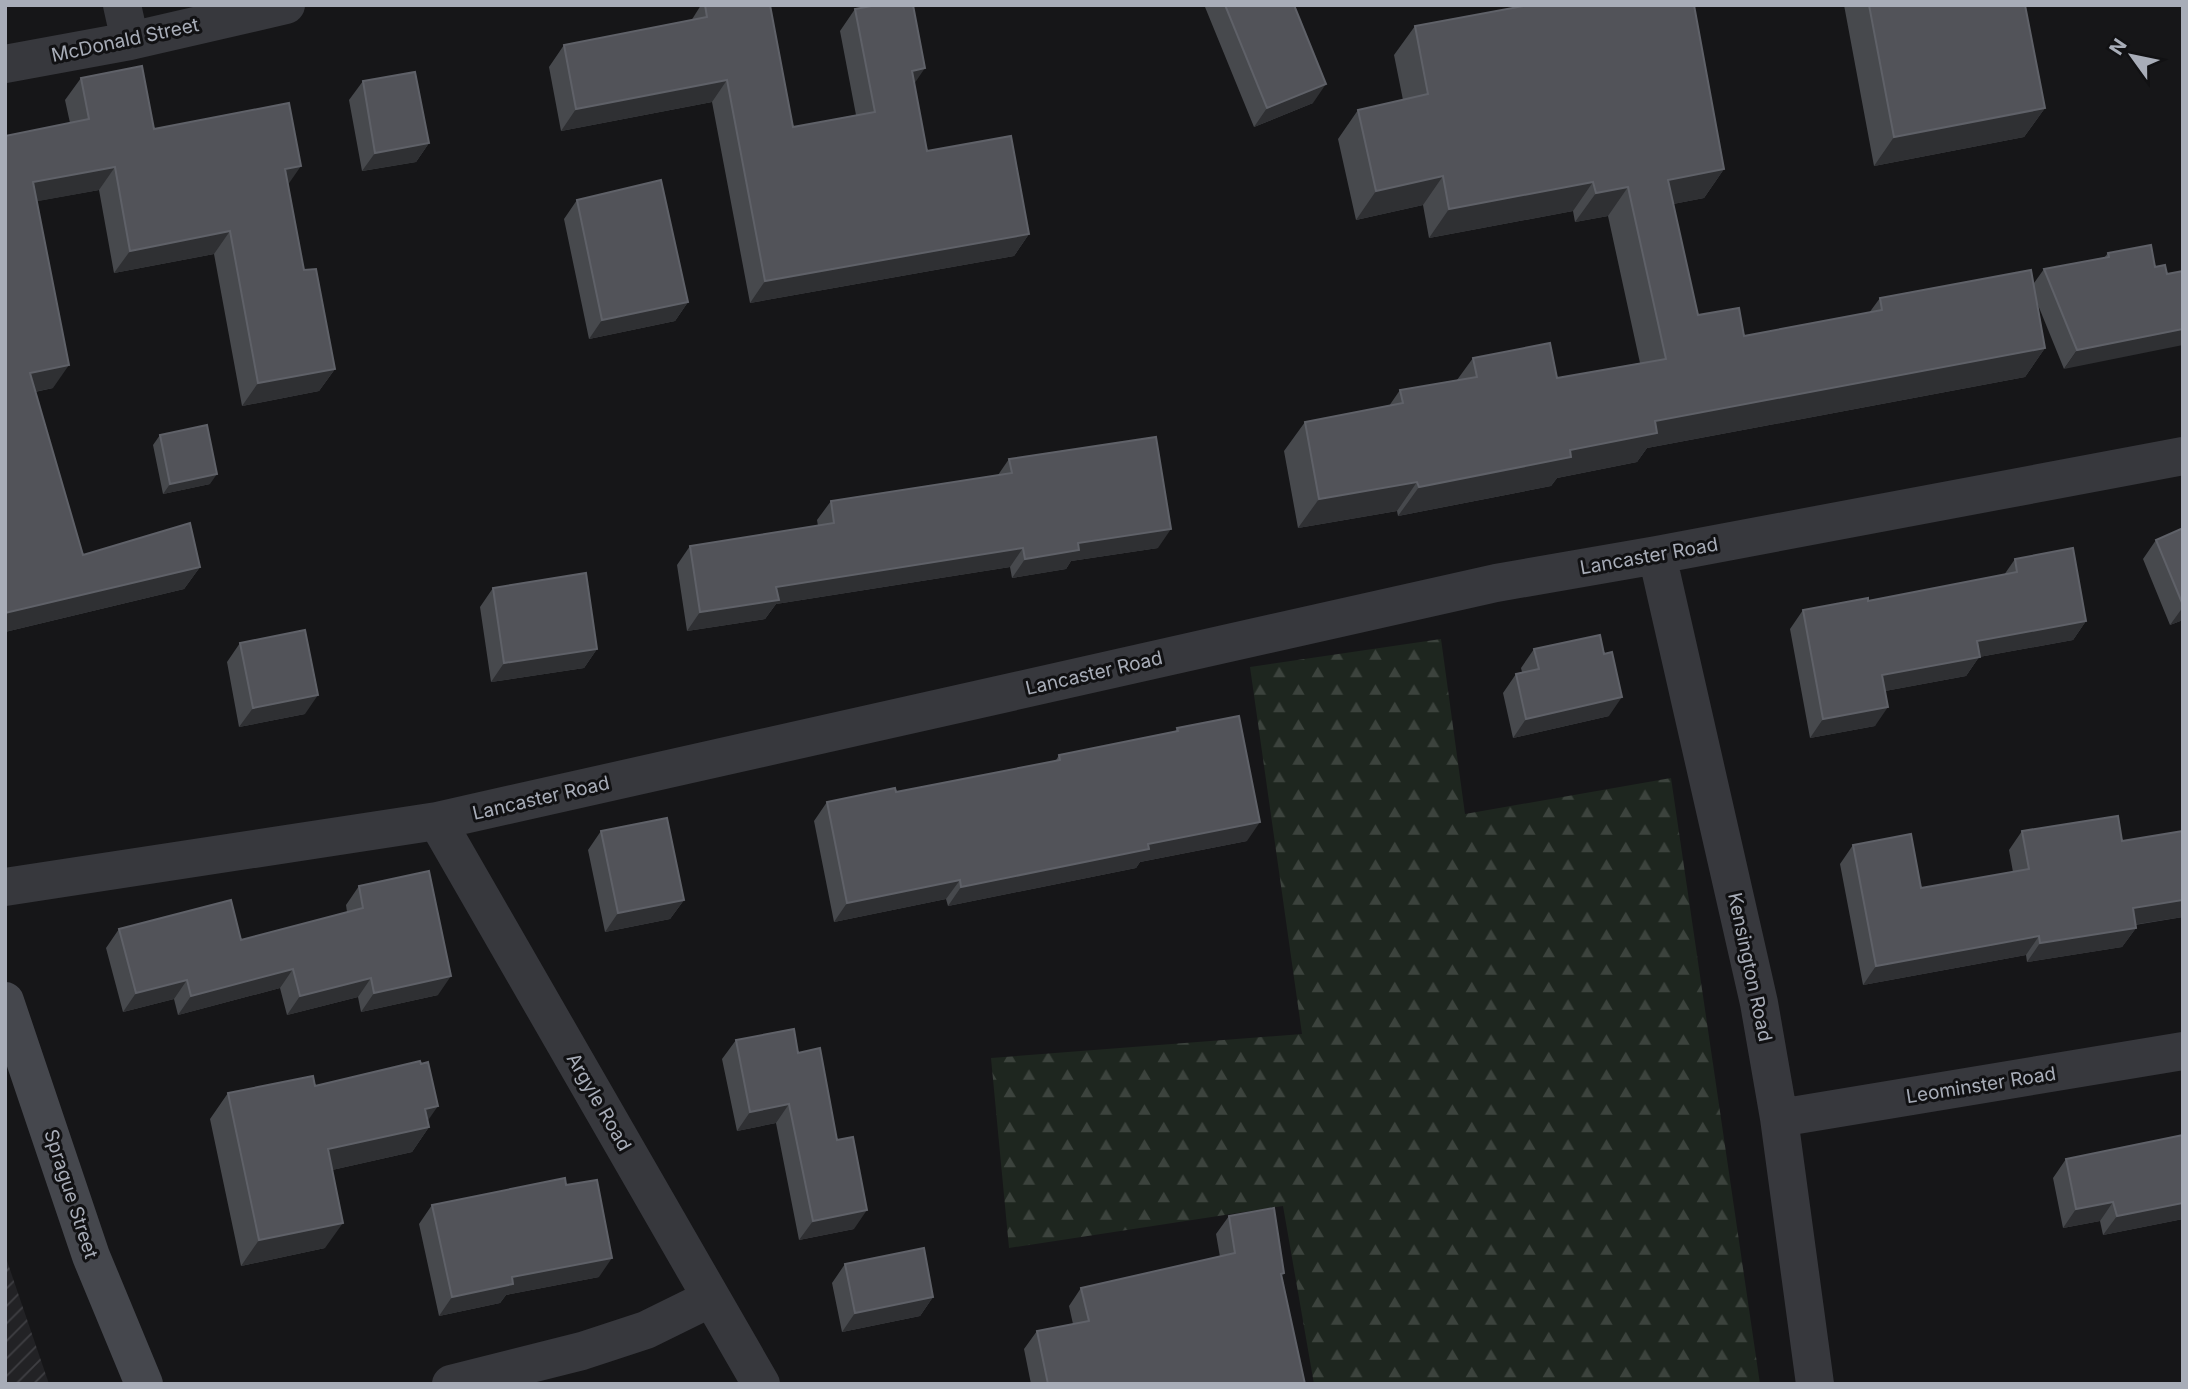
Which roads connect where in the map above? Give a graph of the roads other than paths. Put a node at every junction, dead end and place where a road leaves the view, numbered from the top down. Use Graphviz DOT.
graph roads {
  1 [pos="286,5"];
  2 [pos="126,23"];
  3 [pos="5,64"];
  4 [pos="2183,456"];
  5 [pos="1657,555"];
  6 [pos="437,821"];
  7 [pos="5,887"];
  8 [pos="5,1002"];
  9 [pos="2183,1051"];
  10 [pos="1779,1118"];
  11 [pos="711,1297"];
  12 [pos="144,1384"];
  13 [pos="451,1384"];
  14 [pos="761,1384"];
  15 [pos="1815,1384"];
  1 -- 2 [label="street, McDonald Street"];
  2 -- 3 [label="street, McDonald Street"];
  4 -- 5 [label="street, Lancaster Road"];
  5 -- 6 [label="street, Lancaster Road"];
  5 -- 10 [label="street, Kensington Road"];
  6 -- 7 [label="street, Lancaster Road"];
  6 -- 11 [label="street, Argyle Road"];
  8 -- 12 [label="main road, Sprague Street"];
  9 -- 10 [label="street, Leominster Road"];
  10 -- 15 [label="street, Kensington Road"];
  11 -- 13 [label="street"];
  11 -- 14 [label="street, Argyle Road"];
}
